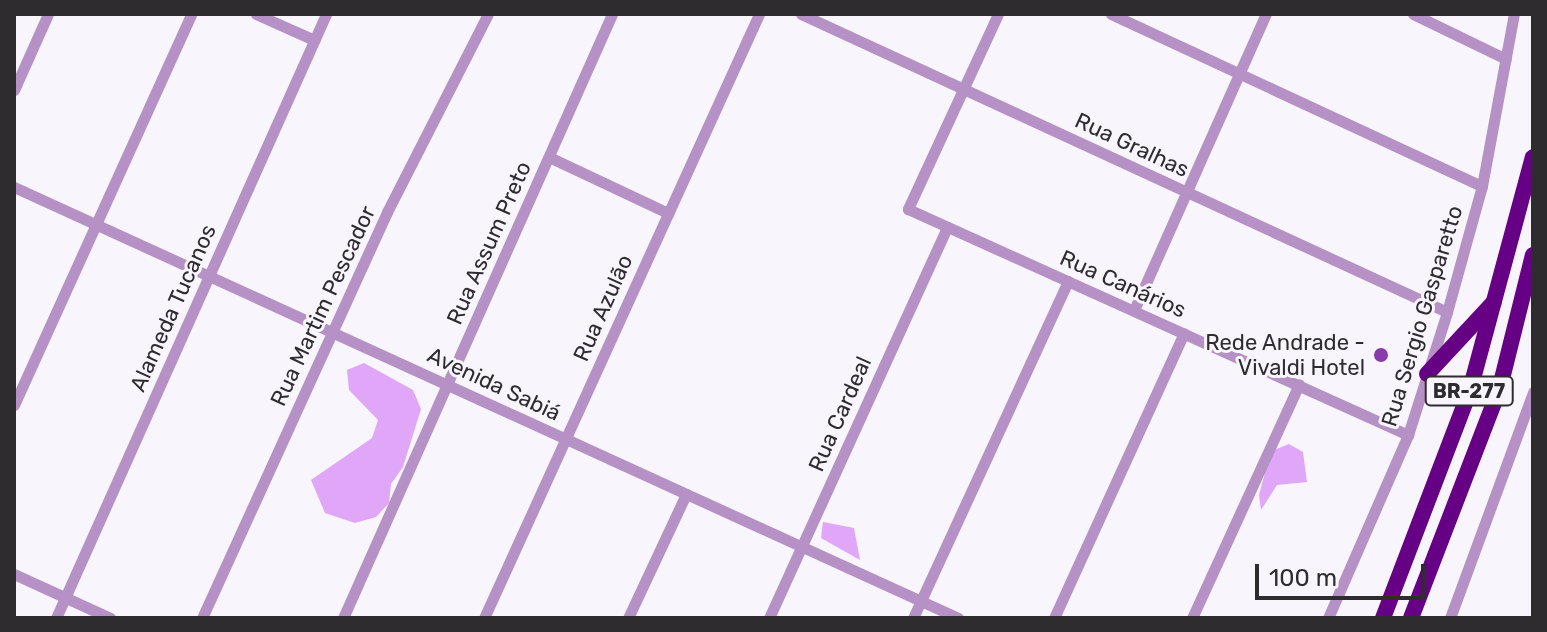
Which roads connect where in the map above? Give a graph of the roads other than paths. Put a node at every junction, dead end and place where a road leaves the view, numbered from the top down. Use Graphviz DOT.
graph roads {
  1 [pos="48,14"];
  2 [pos="191,14"];
  3 [pos="256,14"];
  4 [pos="326,14"];
  5 [pos="488,14"];
  6 [pos="612,14"];
  7 [pos="759,14"];
  8 [pos="801,14"];
  9 [pos="998,14"];
  10 [pos="1111,14"];
  11 [pos="1266,14"];
  12 [pos="1413,14"];
  13 [pos="1514,14"];
  14 [pos="314,40"];
  15 [pos="1506,59"];
  16 [pos="1239,73"];
  17 [pos="964,89"];
  18 [pos="14,90"];
  19 [pos="549,157"];
  20 [pos="1533,157"];
  21 [pos="1482,186"];
  22 [pos="14,187"];
  23 [pos="1185,192"];
  24 [pos="668,213"];
  25 [pos="96,225"];
  26 [pos="947,227"];
  27 [pos="1533,255"];
  28 [pos="209,276"];
  29 [pos="1068,281"];
  30 [pos="1497,298"];
  31 [pos="1134,310"];
  32 [pos="1447,312"];
  33 [pos="332,332"];
  34 [pos="1184,333"];
  35 [pos="1427,374"];
  36 [pos="1299,384"];
  37 [pos="448,385"];
  38 [pos="1533,392"];
  39 [pos="14,405"];
  40 [pos="1408,435"];
  41 [pos="566,439"];
  42 [pos="686,494"];
  43 [pos="802,547"];
  44 [pos="14,574"];
  45 [pos="65,597"];
  46 [pos="921,601"];
  47 [pos="56,618"];
  48 [pos="110,618"];
  49 [pos="202,618"];
  50 [pos="343,618"];
  51 [pos="484,618"];
  52 [pos="628,618"];
  53 [pos="769,618"];
  54 [pos="913,618"];
  55 [pos="958,618"];
  56 [pos="1054,618"];
  57 [pos="1192,618"];
  58 [pos="1328,618"];
  59 [pos="1383,618"];
  60 [pos="1411,618"];
  61 [pos="1450,618"];
  1 -- 18 [label="street"];
  2 -- 25 [label="street"];
  3 -- 14 [label="street"];
  4 -- 14 [label="street, Alameda Tucanos"];
  5 -- 33 [label="street, Rua Martim Pescador"];
  6 -- 19 [label="street, Rua Assum Preto"];
  7 -- 24 [label="street, Rua Azulão"];
  8 -- 17 [label="street, Rua Gralhas"];
  9 -- 17 [label="street"];
  10 -- 16 [label="street"];
  11 -- 16 [label="street"];
  12 -- 15 [label="street"];
  13 -- 15 [label="street, Rua Sergio Gasparetto"];
  14 -- 28 [label="street, Alameda Tucanos"];
  15 -- 21 [label="street, Rua Sergio Gasparetto"];
  16 -- 21 [label="street"];
  16 -- 23 [label="street"];
  17 -- 23 [label="street, Rua Gralhas"];
  17 -- 26 [label="street, Rua Canários"];
  19 -- 24 [label="street"];
  19 -- 37 [label="street, Rua Assum Preto"];
  20 -- 30 [label="highway, BR-277"];
  21 -- 32 [label="street, Rua Sergio Gasparetto"];
  22 -- 25 [label="street, Avenida Sabiá"];
  23 -- 31 [label="street"];
  23 -- 32 [label="street, Rua Gralhas"];
  24 -- 41 [label="street, Rua Azulão"];
  25 -- 28 [label="street, Avenida Sabiá"];
  25 -- 39 [label="street"];
  26 -- 29 [label="street, Rua Canários"];
  26 -- 43 [label="street, Rua Cardeal"];
  27 -- 60 [label="highway, BR-277"];
  28 -- 33 [label="street, Avenida Sabiá"];
  28 -- 45 [label="street, Alameda Tucanos"];
  29 -- 31 [label="street, Rua Canários"];
  29 -- 46 [label="street"];
  30 -- 35 [label="highway"];
  30 -- 59 [label="highway, BR-277"];
  31 -- 34 [label="street, Rua Canários"];
  32 -- 35 [label="street, Rua Sergio Gasparetto"];
  33 -- 37 [label="street, Avenida Sabiá"];
  33 -- 49 [label="street, Rua Martim Pescador"];
  34 -- 36 [label="street, Rua Canários"];
  34 -- 56 [label="street"];
  35 -- 40 [label="street, Rua Sergio Gasparetto"];
  36 -- 40 [label="street, Rua Canários"];
  36 -- 57 [label="street"];
  37 -- 41 [label="street, Avenida Sabiá"];
  37 -- 50 [label="street, Rua Assum Preto"];
  38 -- 61 [label="street"];
  40 -- 58 [label="street, Rua Sergio Gasparetto"];
  41 -- 42 [label="street, Avenida Sabiá"];
  41 -- 51 [label="street, Rua Azulão"];
  42 -- 43 [label="street, Avenida Sabiá"];
  42 -- 52 [label="street"];
  43 -- 46 [label="street, Avenida Sabiá"];
  43 -- 53 [label="street, Rua Cardeal"];
  44 -- 45 [label="street"];
  45 -- 47 [label="street, Alameda Tucanos"];
  45 -- 48 [label="street"];
  46 -- 54 [label="street"];
  46 -- 55 [label="street, Avenida Sabiá"];
}
